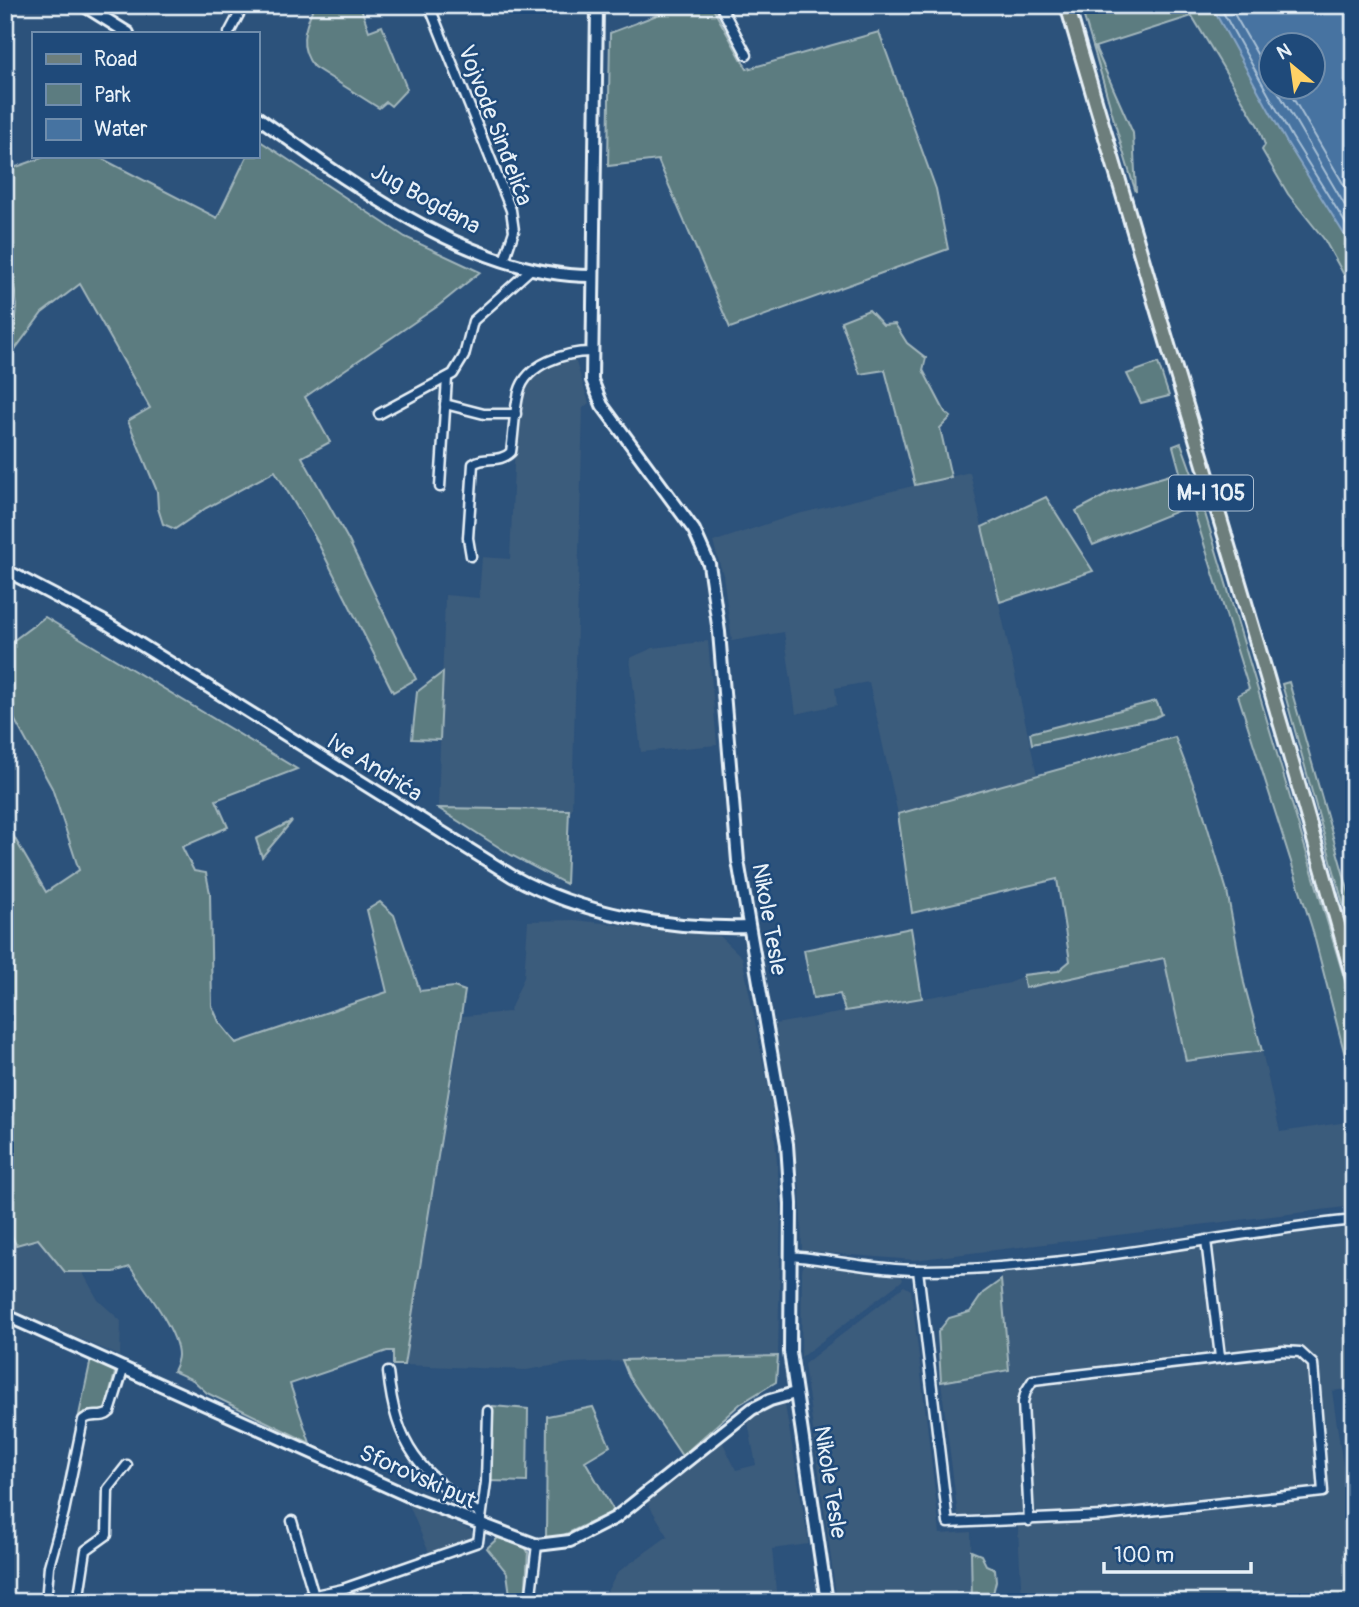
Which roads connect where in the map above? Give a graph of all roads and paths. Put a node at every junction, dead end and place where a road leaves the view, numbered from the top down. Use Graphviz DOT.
graph roads {
  1 [pos="83,5"];
  2 [pos="244,5"];
  3 [pos="429,5"];
  4 [pos="597,5"];
  5 [pos="720,5"];
  6 [pos="1067,5"];
  7 [pos="126,32"];
  8 [pos="230,32"];
  9 [pos="747,55"];
  10 [pos="259,118"];
  11 [pos="504,261"];
  12 [pos="531,269"];
  13 [pos="591,276"];
  14 [pos="5,293"];
  15 [pos="591,352"];
  16 [pos="5,354"];
  17 [pos="447,378"];
  18 [pos="445,404"];
  19 [pos="379,414"];
  20 [pos="516,414"];
  21 [pos="440,487"];
  22 [pos="471,556"];
  23 [pos="5,570"];
  24 [pos="749,927"];
  25 [pos="1354,982"];
  26 [pos="1354,1220"];
  27 [pos="1206,1240"];
  28 [pos="791,1256"];
  29 [pos="918,1270"];
  30 [pos="5,1315"];
  31 [pos="1220,1357"];
  32 [pos="124,1367"];
  33 [pos="388,1372"];
  34 [pos="795,1393"];
  35 [pos="488,1411"];
  36 [pos="127,1465"];
  37 [pos="480,1520"];
  38 [pos="292,1521"];
  39 [pos="1029,1521"];
  40 [pos="537,1545"];
  41 [pos="314,1596"];
  42 [pos="46,1602"];
  43 [pos="78,1602"];
  44 [pos="282,1602"];
  45 [pos="530,1602"];
  46 [pos="827,1602"];
  1 -- 7 [label="street"];
  2 -- 8 [label="street"];
  3 -- 11 [label="street, Vojvode Sinđelića"];
  4 -- 13 [label="street, Nikole Tesle"];
  5 -- 9 [label="street"];
  6 -- 25 [label="main road, M-I 105"];
  10 -- 11 [label="street, Jug Bogdana"];
  11 -- 12 [label="street, Jug Bogdana"];
  12 -- 13 [label="street, Jug Bogdana"];
  12 -- 17 [label="street"];
  13 -- 15 [label="street, Nikole Tesle"];
  14 -- 16 [label="street"];
  15 -- 20 [label="street"];
  15 -- 24 [label="street, Nikole Tesle"];
  17 -- 18 [label="street"];
  17 -- 19 [label="street"];
  18 -- 20 [label="street"];
  18 -- 21 [label="street"];
  20 -- 22 [label="street"];
  23 -- 24 [label="street, Ive Andrića"];
  24 -- 28 [label="street, Nikole Tesle"];
  26 -- 27 [label="street"];
  27 -- 29 [label="street"];
  27 -- 31 [label="street"];
  28 -- 29 [label="street"];
  28 -- 34 [label="street, Nikole Tesle"];
  29 -- 39 [label="street"];
  30 -- 32 [label="street, Sforovski put"];
  31 -- 39 [label="street"];
  31 -- 39 [label="street"];
  32 -- 37 [label="street, Sforovski put"];
  32 -- 42 [label="street"];
  33 -- 37 [label="street"];
  34 -- 40 [label="street, Sforovski put"];
  34 -- 46 [label="street, Nikole Tesle"];
  35 -- 37 [label="street"];
  36 -- 43 [label="street"];
  37 -- 40 [label="street, Sforovski put"];
  37 -- 41 [label="street"];
  38 -- 41 [label="street"];
  40 -- 45 [label="street"];
  41 -- 44 [label="street"];
}
